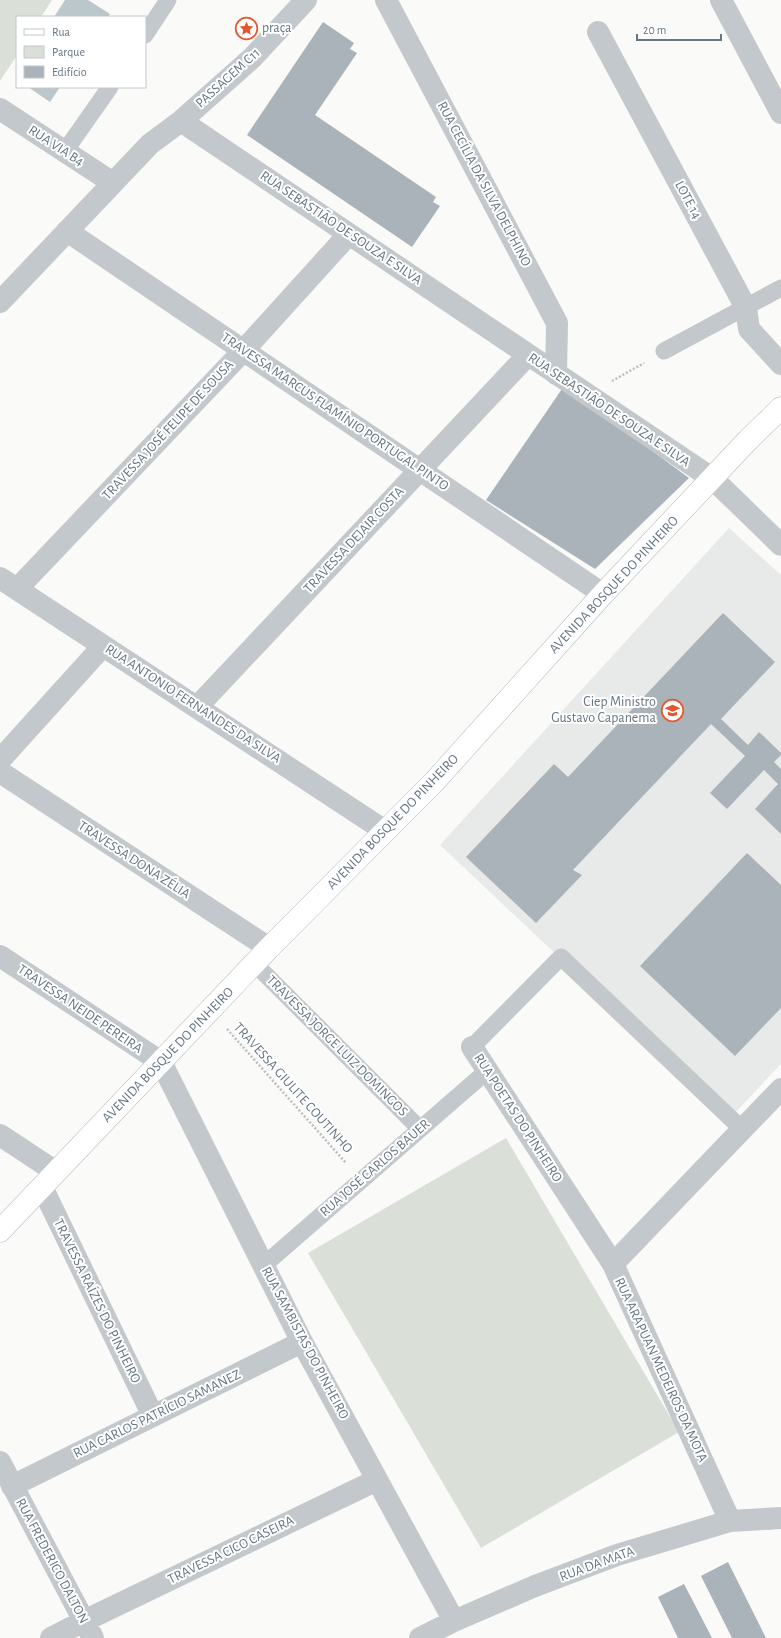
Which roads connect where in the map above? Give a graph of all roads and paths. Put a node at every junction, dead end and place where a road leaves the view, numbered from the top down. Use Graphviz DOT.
graph roads {
  1 [pos="168,0"];
  2 [pos="306,0"];
  3 [pos="386,0"];
  4 [pos="721,0"];
  5 [pos="598,32"];
  6 [pos="146,33"];
  7 [pos="109,88"];
  8 [pos="0,109"];
  9 [pos="781,113"];
  10 [pos="181,121"];
  11 [pos="65,151"];
  12 [pos="113,183"];
  13 [pos="67,231"];
  14 [pos="349,234"];
  15 [pos="781,288"];
  16 [pos="0,302"];
  17 [pos="746,308"];
  18 [pos="244,350"];
  19 [pos="664,351"];
  20 [pos="528,355"];
  21 [pos="781,364"];
  22 [pos="556,374"];
  23 [pos="587,395"];
  24 [pos="781,408"];
  25 [pos="420,470"];
  26 [pos="712,480"];
  27 [pos="781,545"];
  28 [pos="9,584"];
  29 [pos="603,594"];
  30 [pos="103,646"];
  31 [pos="197,707"];
  32 [pos="0,760"];
  33 [pos="0,772"];
  34 [pos="385,831"];
  35 [pos="269,948"];
  36 [pos="0,956"];
  37 [pos="254,964"];
  38 [pos="210,1010"];
  39 [pos="472,1047"];
  40 [pos="161,1062"];
  41 [pos="487,1071"];
  42 [pos="778,1099"];
  43 [pos="420,1129"];
  44 [pos="743,1130"];
  45 [pos="0,1135"];
  46 [pos="49,1179"];
  47 [pos="361,1180"];
  48 [pos="0,1231"];
  49 [pos="613,1264"];
  50 [pos="264,1265"];
  51 [pos="302,1342"];
  52 [pos="153,1416"];
  53 [pos="0,1462"];
  54 [pos="378,1480"];
  55 [pos="12,1486"];
  56 [pos="781,1518"];
  57 [pos="730,1521"];
  58 [pos="454,1621"];
  59 [pos="88,1629"];
  60 [pos="51,1638"];
  61 [pos="420,1638"];
  1 -- 6 [label="lane"];
  2 -- 10 [label="street, PASSAGEM C11"];
  3 -- 22 [label="street, RUA CECÍLIA DA SILVA DELPHINO"];
  4 -- 9 [label="street"];
  5 -- 17 [label="street, LOTE 14"];
  7 -- 11 [label="lane"];
  8 -- 11 [label="street, RUA VIA B4"];
  10 -- 12 [label="street"];
  10 -- 14 [label="street, RUA SEBASTIÃO DE SOUZA E SILVA"];
  11 -- 12 [label="street, RUA VIA B4"];
  12 -- 13 [label="street"];
  13 -- 16 [label="street"];
  13 -- 18 [label="street, TRAVESSA MARCUS FLAMÍNIO PORTUGAL PINTO"];
  14 -- 18 [label="street, TRAVESSA JOSÉ FELIPE DE SOUSA"];
  14 -- 20 [label="street, RUA SEBASTIÃO DE SOUZA E SILVA"];
  15 -- 17 [label="lane"];
  17 -- 19 [label="lane"];
  17 -- 21 [label="street, LOTE 14"];
  18 -- 25 [label="street, TRAVESSA MARCUS FLAMÍNIO PORTUGAL PINTO"];
  18 -- 28 [label="street, TRAVESSA JOSÉ FELIPE DE SOUSA"];
  19 -- 23 [label="path"];
  20 -- 22 [label="street, RUA SEBASTIÃO DE SOUZA E SILVA"];
  20 -- 25 [label="street, TRAVESSA DEJAIR COSTA"];
  22 -- 23 [label="street, RUA SEBASTIÃO DE SOUZA E SILVA"];
  23 -- 26 [label="street, RUA SEBASTIÃO DE SOUZA E SILVA"];
  24 -- 26 [label="street, AVENIDA BOSQUE DO PINHEIRO"];
  25 -- 29 [label="street, TRAVESSA MARCUS FLAMÍNIO PORTUGAL PINTO"];
  25 -- 31 [label="street, TRAVESSA DEJAIR COSTA"];
  26 -- 27 [label="street, RUA SEBASTIÃO DE SOUZA E SILVA"];
  26 -- 29 [label="street, AVENIDA BOSQUE DO PINHEIRO"];
  28 -- 30 [label="street, RUA ANTONIO FERNANDES DA SILVA"];
  29 -- 34 [label="street, AVENIDA BOSQUE DO PINHEIRO"];
  30 -- 31 [label="street, RUA ANTONIO FERNANDES DA SILVA"];
  30 -- 32 [label="street"];
  31 -- 34 [label="street, RUA ANTONIO FERNANDES DA SILVA"];
  33 -- 35 [label="street, TRAVESSA DONA ZÉLIA"];
  34 -- 35 [label="street, AVENIDA BOSQUE DO PINHEIRO"];
  35 -- 37 [label="street, AVENIDA BOSQUE DO PINHEIRO"];
  36 -- 40 [label="street, TRAVESSA NEIDE PEREIRA"];
  37 -- 38 [label="street, AVENIDA BOSQUE DO PINHEIRO"];
  37 -- 43 [label="lane, TRAVESSA JORGE LUIZ DOMINGOS"];
  38 -- 40 [label="street, AVENIDA BOSQUE DO PINHEIRO"];
  38 -- 47 [label="path, TRAVESSA GIULITE COUTINHO"];
  39 -- 41 [label="street, RUA POETAS DO PINHEIRO"];
  39 -- 44 [label="lane, RUA POETAS DO PINHEIRO"];
  40 -- 46 [label="street, AVENIDA BOSQUE DO PINHEIRO"];
  40 -- 50 [label="street, RUA SAMBISTAS DO PINHEIRO"];
  41 -- 43 [label="lane, RUA JOSÉ CARLOS BAUER"];
  41 -- 49 [label="street, RUA POETAS DO PINHEIRO"];
  42 -- 44 [label="street, RUA ARAPUAN MEDEIROS DA MOTA"];
  43 -- 47 [label="lane, RUA JOSÉ CARLOS BAUER"];
  44 -- 49 [label="street, RUA ARAPUAN MEDEIROS DA MOTA"];
  45 -- 46 [label="street"];
  46 -- 48 [label="street, AVENIDA BOSQUE DO PINHEIRO"];
  46 -- 52 [label="street, TRAVESSA RAÍZES DO PINHEIRO"];
  47 -- 50 [label="lane, RUA JOSÉ CARLOS BAUER"];
  49 -- 57 [label="street, RUA ARAPUAN MEDEIROS DA MOTA"];
  50 -- 51 [label="street, RUA SAMBISTAS DO PINHEIRO"];
  51 -- 52 [label="street, RUA CARLOS PATRÍCIO SAMANEZ"];
  51 -- 54 [label="street, RUA SAMBISTAS DO PINHEIRO"];
  52 -- 55 [label="street, RUA CARLOS PATRÍCIO SAMANEZ"];
  53 -- 55 [label="street, RUA FREDERICO DALTON"];
  54 -- 58 [label="street, RUA SAMBISTAS DO PINHEIRO"];
  54 -- 59 [label="street, TRAVESSA CICO CASEIRA"];
  55 -- 59 [label="street, RUA FREDERICO DALTON"];
  56 -- 57 [label="street, RUA DA MATA"];
  57 -- 58 [label="street, RUA DA MATA"];
  58 -- 61 [label="street, RUA DA MATA"];
  59 -- 60 [label="street, TRAVESSA CICO CASEIRA"];
}
